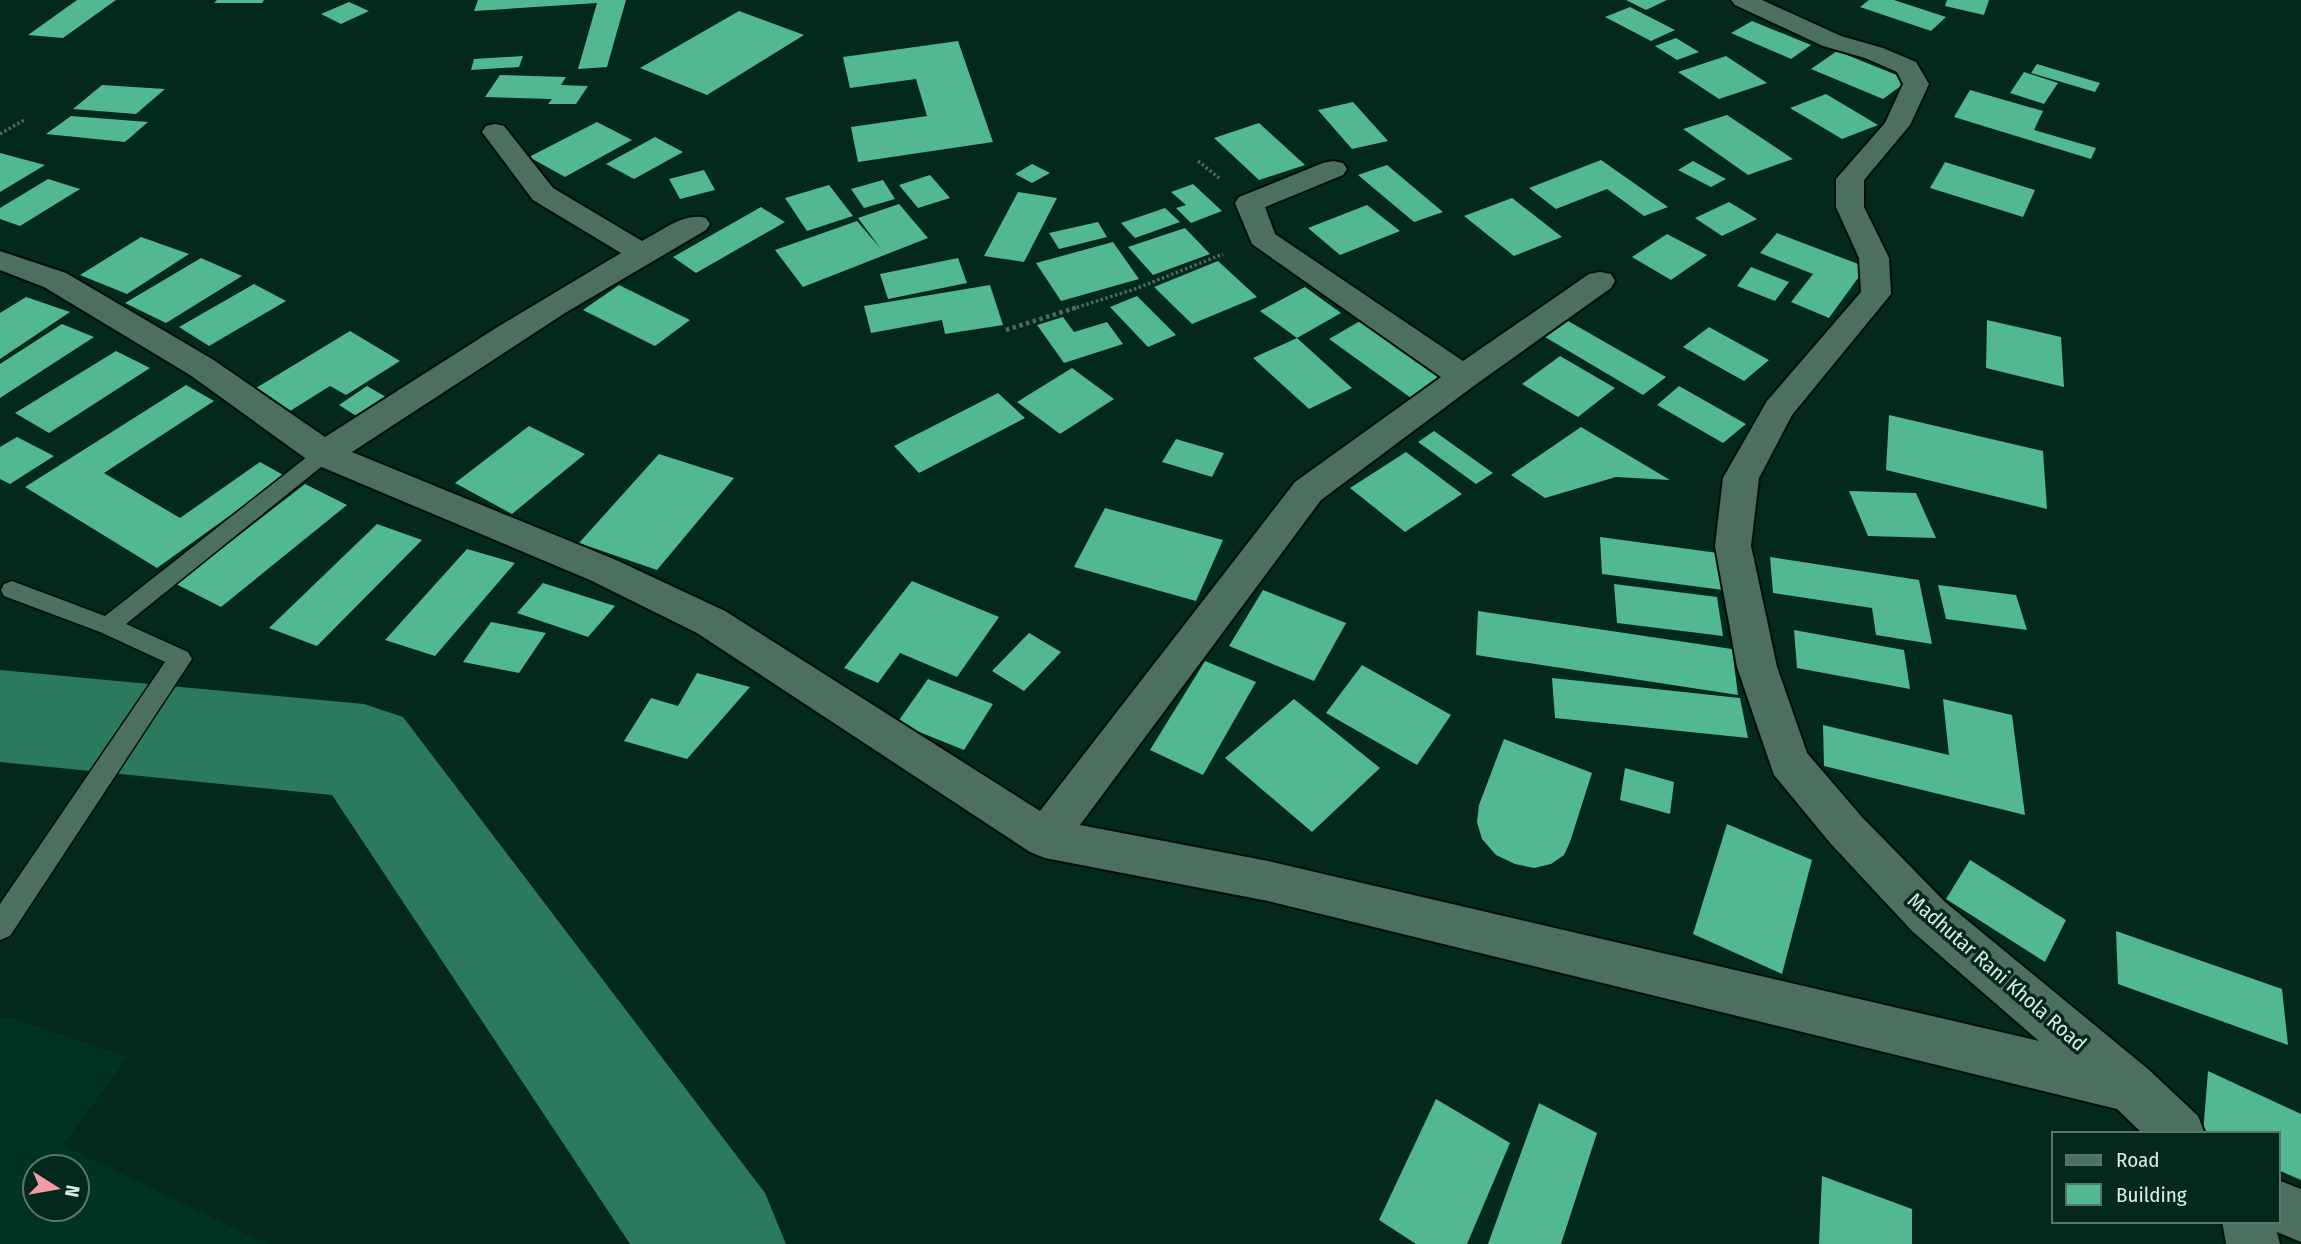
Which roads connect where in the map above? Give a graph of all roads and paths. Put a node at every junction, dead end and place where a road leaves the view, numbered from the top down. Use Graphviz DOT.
graph roads {
  1 [pos="1743,0"];
  2 [pos="26,119"];
  3 [pos="495,132"];
  4 [pos="0,134"];
  5 [pos="1333,169"];
  6 [pos="696,224"];
  7 [pos="1262,238"];
  8 [pos="641,253"];
  9 [pos="0,260"];
  10 [pos="1600,281"];
  11 [pos="1006,330"];
  12 [pos="1463,377"];
  13 [pos="324,454"];
  14 [pos="12,590"];
  15 [pos="108,626"];
  16 [pos="1045,838"];
  17 [pos="0,928"];
  18 [pos="2130,1087"];
  19 [pos="2178,1132"];
  20 [pos="2280,1207"];
  21 [pos="2301,1216"];
  22 [pos="2248,1223"];
  23 [pos="2253,1244"];
  1 -- 18 [label="street, Madhutar Rani Khola Road"];
  2 -- 4 [label="path"];
  3 -- 8 [label="street"];
  5 -- 7 [label="street"];
  6 -- 8 [label="street"];
  7 -- 11 [label="path"];
  7 -- 12 [label="street"];
  8 -- 13 [label="street"];
  9 -- 13 [label="street"];
  10 -- 12 [label="street"];
  12 -- 16 [label="street"];
  13 -- 15 [label="lane"];
  13 -- 16 [label="street"];
  14 -- 15 [label="lane"];
  15 -- 17 [label="lane"];
  16 -- 18 [label="street"];
  18 -- 19 [label="street, Madhutar Rani Khola Road"];
  20 -- 21 [label="street"];
  22 -- 23 [label="street"];
}
